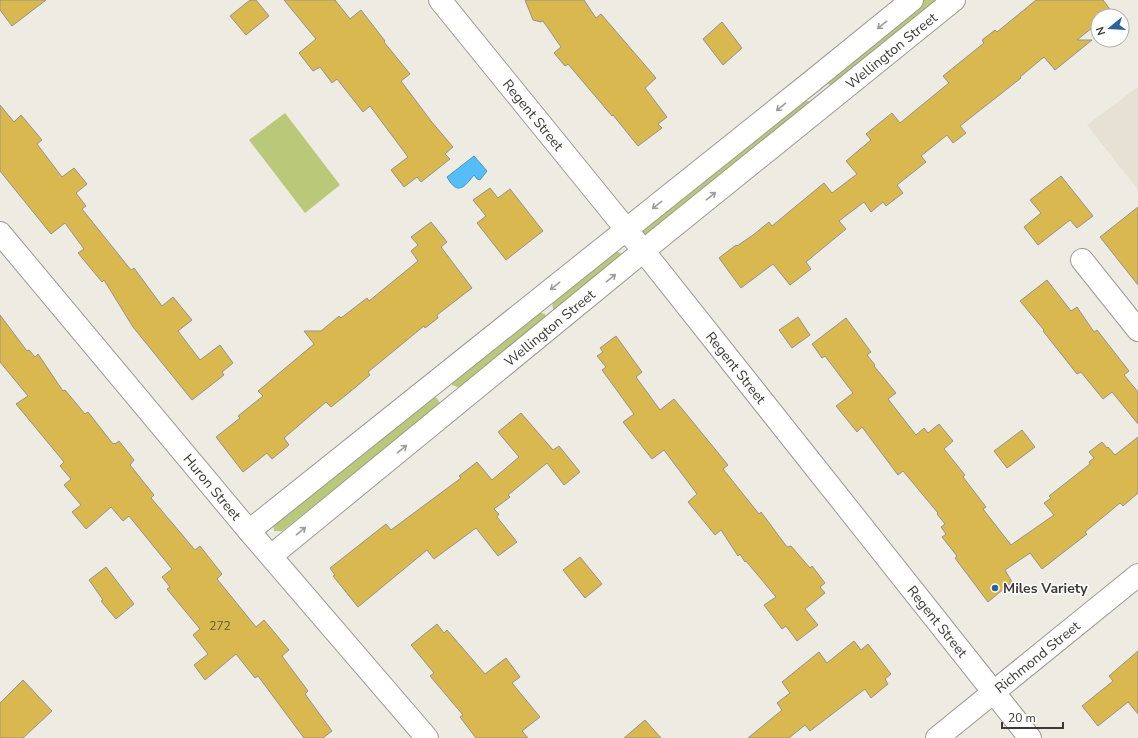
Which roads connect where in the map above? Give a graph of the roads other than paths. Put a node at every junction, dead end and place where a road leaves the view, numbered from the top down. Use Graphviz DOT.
graph roads {
  1 [pos="440,0"];
  2 [pos="912,0"];
  3 [pos="954,0"];
  4 [pos="811,82"];
  5 [pos="829,101"];
  6 [pos="626,229"];
  7 [pos="0,233"];
  8 [pos="643,252"];
  9 [pos="1082,260"];
  10 [pos="1138,330"];
  11 [pos="249,531"];
  12 [pos="271,556"];
  13 [pos="1138,575"];
  14 [pos="993,693"];
  15 [pos="427,738"];
  16 [pos="937,738"];
  17 [pos="1030,738"];
  1 -- 6 [label="street, Regent Street"];
  2 -- 4 [label="street, Wellington Street, one-way"];
  3 -- 5 [label="street, Wellington Street"];
  4 -- 5 [label="street"];
  4 -- 6 [label="street, Wellington Street, one-way"];
  8 -- 5 [label="street, Wellington Street, one-way"];
  6 -- 8 [label="street, Regent Street"];
  6 -- 11 [label="street, Wellington Street, one-way"];
  7 -- 11 [label="street, Huron Street"];
  12 -- 8 [label="street, Wellington Street, one-way"];
  8 -- 14 [label="street, Regent Street"];
  9 -- 10 [label="street"];
  11 -- 12 [label="street, Huron Street"];
  12 -- 15 [label="street, Huron Street"];
  13 -- 14 [label="street, Richmond Street"];
  14 -- 16 [label="street, Richmond Street"];
  14 -- 17 [label="street, Regent Street"];
}
